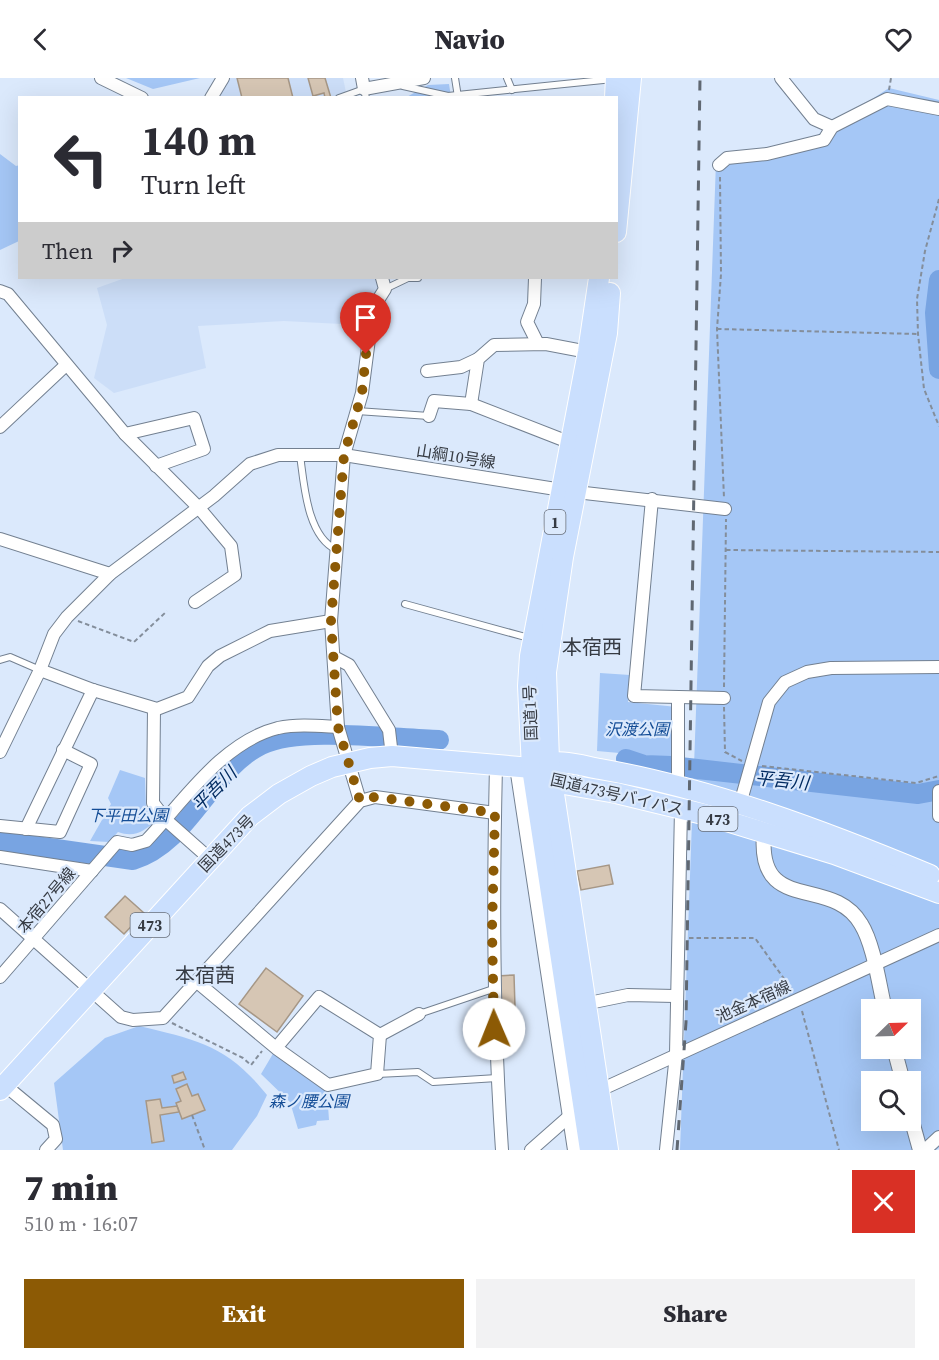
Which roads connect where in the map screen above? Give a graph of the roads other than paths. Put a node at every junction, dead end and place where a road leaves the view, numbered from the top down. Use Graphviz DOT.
graph roads {
  1 [pos="101,78"];
  2 [pos="223,78"];
  3 [pos="424,78"];
  4 [pos="455,78"];
  5 [pos="507,78"];
  6 [pos="781,78"];
  7 [pos="620,83"];
  8 [pos="393,84"];
  9 [pos="364,88"];
  10 [pos="515,89"];
  11 [pos="138,96"];
  12 [pos="212,96"];
  13 [pos="344,96"];
  14 [pos="458,96"];
  15 [pos="517,96"];
  16 [pos="939,109"];
  17 [pos="832,127"];
  18 [pos="618,158"];
  19 [pos="720,165"];
  20 [pos="403,279"];
  21 [pos="534,279"];
  22 [pos="599,279"];
  23 [pos="611,279"];
  24 [pos="384,283"];
  25 [pos="0,291"];
  26 [pos="538,344"];
  27 [pos="588,352"];
  28 [pos="478,359"];
  29 [pos="66,365"];
  30 [pos="427,370"];
  31 [pos="471,404"];
  32 [pos="356,411"];
  33 [pos="429,416"];
  34 [pos="0,427"];
  35 [pos="125,434"];
  36 [pos="571,443"];
  37 [pos="300,455"];
  38 [pos="344,455"];
  39 [pos="156,466"];
  40 [pos="569,491"];
  41 [pos="652,499"];
  42 [pos="199,508"];
  43 [pos="725,509"];
  44 [pos="0,539"];
  45 [pos="338,551"];
  46 [pos="110,574"];
  47 [pos="195,602"];
  48 [pos="405,604"];
  49 [pos="331,621"];
  50 [pos="533,639"];
  51 [pos="334,657"];
  52 [pos="0,660"];
  53 [pos="939,668"];
  54 [pos="40,670"];
  55 [pos="93,690"];
  56 [pos="678,698"];
  57 [pos="724,698"];
  58 [pos="154,709"];
  59 [pos="338,727"];
  60 [pos="63,750"];
  61 [pos="0,752"];
  62 [pos="392,756"];
  63 [pos="350,762"];
  64 [pos="496,765"];
  65 [pos="533,765"];
  66 [pos="552,782"];
  67 [pos="678,783"];
  68 [pos="741,797"];
  69 [pos="360,801"];
  70 [pos="681,809"];
  71 [pos="495,813"];
  72 [pos="166,819"];
  73 [pos="0,826"];
  74 [pos="26,829"];
  75 [pos="764,834"];
  76 [pos="543,843"];
  77 [pos="0,857"];
  78 [pos="210,859"];
  79 [pos="531,861"];
  80 [pos="95,868"];
  81 [pos="904,872"];
  82 [pos="939,879"];
  83 [pos="939,893"];
  84 [pos="0,909"];
  85 [pos="939,935"];
  86 [pos="34,940"];
  87 [pos="554,964"];
  88 [pos="873,964"];
  89 [pos="0,977"];
  90 [pos="197,982"];
  91 [pos="493,989"];
  92 [pos="90,991"];
  93 [pos="675,996"];
  94 [pos="882,999"];
  95 [pos="584,1004"];
  96 [pos="418,1014"];
  97 [pos="380,1035"];
  98 [pos="273,1045"];
  99 [pos="676,1053"];
  100 [pos="378,1074"];
  101 [pos="497,1078"];
  102 [pos="1,1085"];
  103 [pos="583,1102"];
  104 [pos="915,1131"];
  105 [pos="939,1137"];
  106 [pos="58,1145"];
  107 [pos="46,1150"];
  108 [pos="502,1150"];
  109 [pos="531,1150"];
  110 [pos="574,1150"];
  111 [pos="590,1150"];
  112 [pos="608,1150"];
  113 [pos="666,1150"];
  114 [pos="920,1150"];
  115 [pos="925,1150"];
  1 -- 11 [label="street"];
  2 -- 12 [label="street"];
  3 -- 8 [label="street"];
  4 -- 14 [label="lane"];
  5 -- 10 [label="lane"];
  6 -- 17 [label="street"];
  7 -- 10 [label="lane"];
  7 -- 18 [label="highway"];
  8 -- 9 [label="street"];
  8 -- 14 [label="lane"];
  9 -- 13 [label="lane"];
  10 -- 14 [label="lane"];
  10 -- 15 [label="lane"];
  16 -- 17 [label="street"];
  17 -- 19 [label="street"];
  20 -- 24 [label="lane"];
  21 -- 26 [label="street"];
  22 -- 27 [label="highway, 国道1号 / 1"];
  23 -- 40 [label="highway, 国道1号 / 1"];
  24 -- 32 [label="street"];
  25 -- 29 [label="street"];
  26 -- 27 [label="street"];
  26 -- 28 [label="street"];
  27 -- 36 [label="highway, 国道1号 / 1"];
  28 -- 30 [label="street"];
  28 -- 31 [label="street"];
  29 -- 34 [label="street"];
  29 -- 35 [label="street"];
  31 -- 33 [label="street"];
  31 -- 36 [label="street"];
  32 -- 33 [label="lane"];
  32 -- 38 [label="street"];
  35 -- 39 [label="street"];
  35 -- 39 [label="street"];
  36 -- 40 [label="highway, 国道1号 / 1"];
  37 -- 38 [label="street, 山綱10号線"];
  37 -- 42 [label="street, 山綱10号線"];
  37 -- 45 [label="lane"];
  38 -- 40 [label="street, 山綱10号線"];
  38 -- 45 [label="street"];
  39 -- 42 [label="street"];
  40 -- 41 [label="street, 山綱10号線"];
  40 -- 50 [label="highway, 国道1号 / 1"];
  40 -- 65 [label="highway, 国道1号 / 1"];
  41 -- 43 [label="street, 山綱10号線"];
  41 -- 56 [label="street"];
  42 -- 46 [label="street"];
  42 -- 47 [label="street"];
  44 -- 46 [label="street"];
  45 -- 49 [label="street"];
  46 -- 54 [label="street"];
  48 -- 50 [label="lane"];
  49 -- 51 [label="street"];
  49 -- 58 [label="street"];
  50 -- 65 [label="highway, 国道1号 / 1"];
  51 -- 59 [label="street"];
  51 -- 62 [label="street"];
  52 -- 54 [label="lane"];
  53 -- 68 [label="street"];
  54 -- 55 [label="street"];
  54 -- 61 [label="street"];
  55 -- 58 [label="street"];
  55 -- 60 [label="street"];
  56 -- 57 [label="street"];
  56 -- 67 [label="street"];
  58 -- 72 [label="street"];
  59 -- 63 [label="street"];
  59 -- 72 [label="street"];
  60 -- 74 [label="street"];
  60 -- 74 [label="street"];
  62 -- 63 [label="highway, 国道473号 / 473"];
  62 -- 64 [label="highway, 国道473号 / 473"];
  63 -- 69 [label="street"];
  63 -- 78 [label="highway, 国道473号 / 473"];
  64 -- 65 [label="highway, 国道473号 / 473"];
  64 -- 71 [label="street"];
  65 -- 66 [label="highway, 国道473号バイパス / 473"];
  65 -- 67 [label="highway, 国道473号バイパス / 473"];
  65 -- 76 [label="highway, 国道1号 / 1"];
  65 -- 79 [label="street"];
  66 -- 70 [label="highway, 国道473号バイパス / 473"];
  66 -- 95 [label="highway, 国道1号 / 1"];
  67 -- 68 [label="highway, 国道473号バイパス / 473"];
  68 -- 81 [label="highway, 国道473号バイパス / 473"];
  69 -- 71 [label="street"];
  69 -- 90 [label="street"];
  70 -- 75 [label="highway, 国道473号バイパス / 473"];
  70 -- 93 [label="street"];
  71 -- 91 [label="street"];
  72 -- 78 [label="street"];
  72 -- 80 [label="street, 本宿27号線"];
  73 -- 74 [label="street"];
  75 -- 81 [label="highway, 国道473号バイパス / 473"];
  75 -- 88 [label="street"];
  76 -- 79 [label="street"];
  76 -- 87 [label="highway, 国道1号 / 1"];
  77 -- 80 [label="street"];
  78 -- 92 [label="highway, 国道473号 / 473"];
  79 -- 87 [label="street"];
  80 -- 86 [label="street, 本宿27号線"];
  81 -- 82 [label="highway, 国道473号バイパス / 473"];
  81 -- 83 [label="highway, 国道473号バイパス / 473"];
  84 -- 86 [label="street"];
  85 -- 88 [label="street, 池金本宿線"];
  86 -- 89 [label="street, 本宿27号線"];
  86 -- 92 [label="street"];
  87 -- 103 [label="highway, 国道1号 / 1"];
  88 -- 94 [label="street"];
  88 -- 99 [label="street, 池金本宿線"];
  90 -- 92 [label="street"];
  90 -- 98 [label="street"];
  91 -- 96 [label="lane"];
  91 -- 101 [label="street"];
  92 -- 102 [label="highway, 国道473号 / 473"];
  93 -- 95 [label="street"];
  93 -- 99 [label="street"];
  95 -- 103 [label="highway, 国道1号 / 1"];
  96 -- 97 [label="street"];
  97 -- 98 [label="street"];
  97 -- 100 [label="street"];
  98 -- 100 [label="street"];
  99 -- 103 [label="street, 池金本宿線"];
  99 -- 113 [label="street"];
  100 -- 101 [label="lane"];
  101 -- 108 [label="street"];
  102 -- 106 [label="street"];
  103 -- 109 [label="street, 池金本宿線"];
  103 -- 110 [label="street"];
  103 -- 111 [label="highway, 国道1号 / 1"];
  103 -- 112 [label="highway, 国道1号 / 1"];
  104 -- 114 [label="street"];
  105 -- 115 [label="street"];
  106 -- 107 [label="street"];
}
